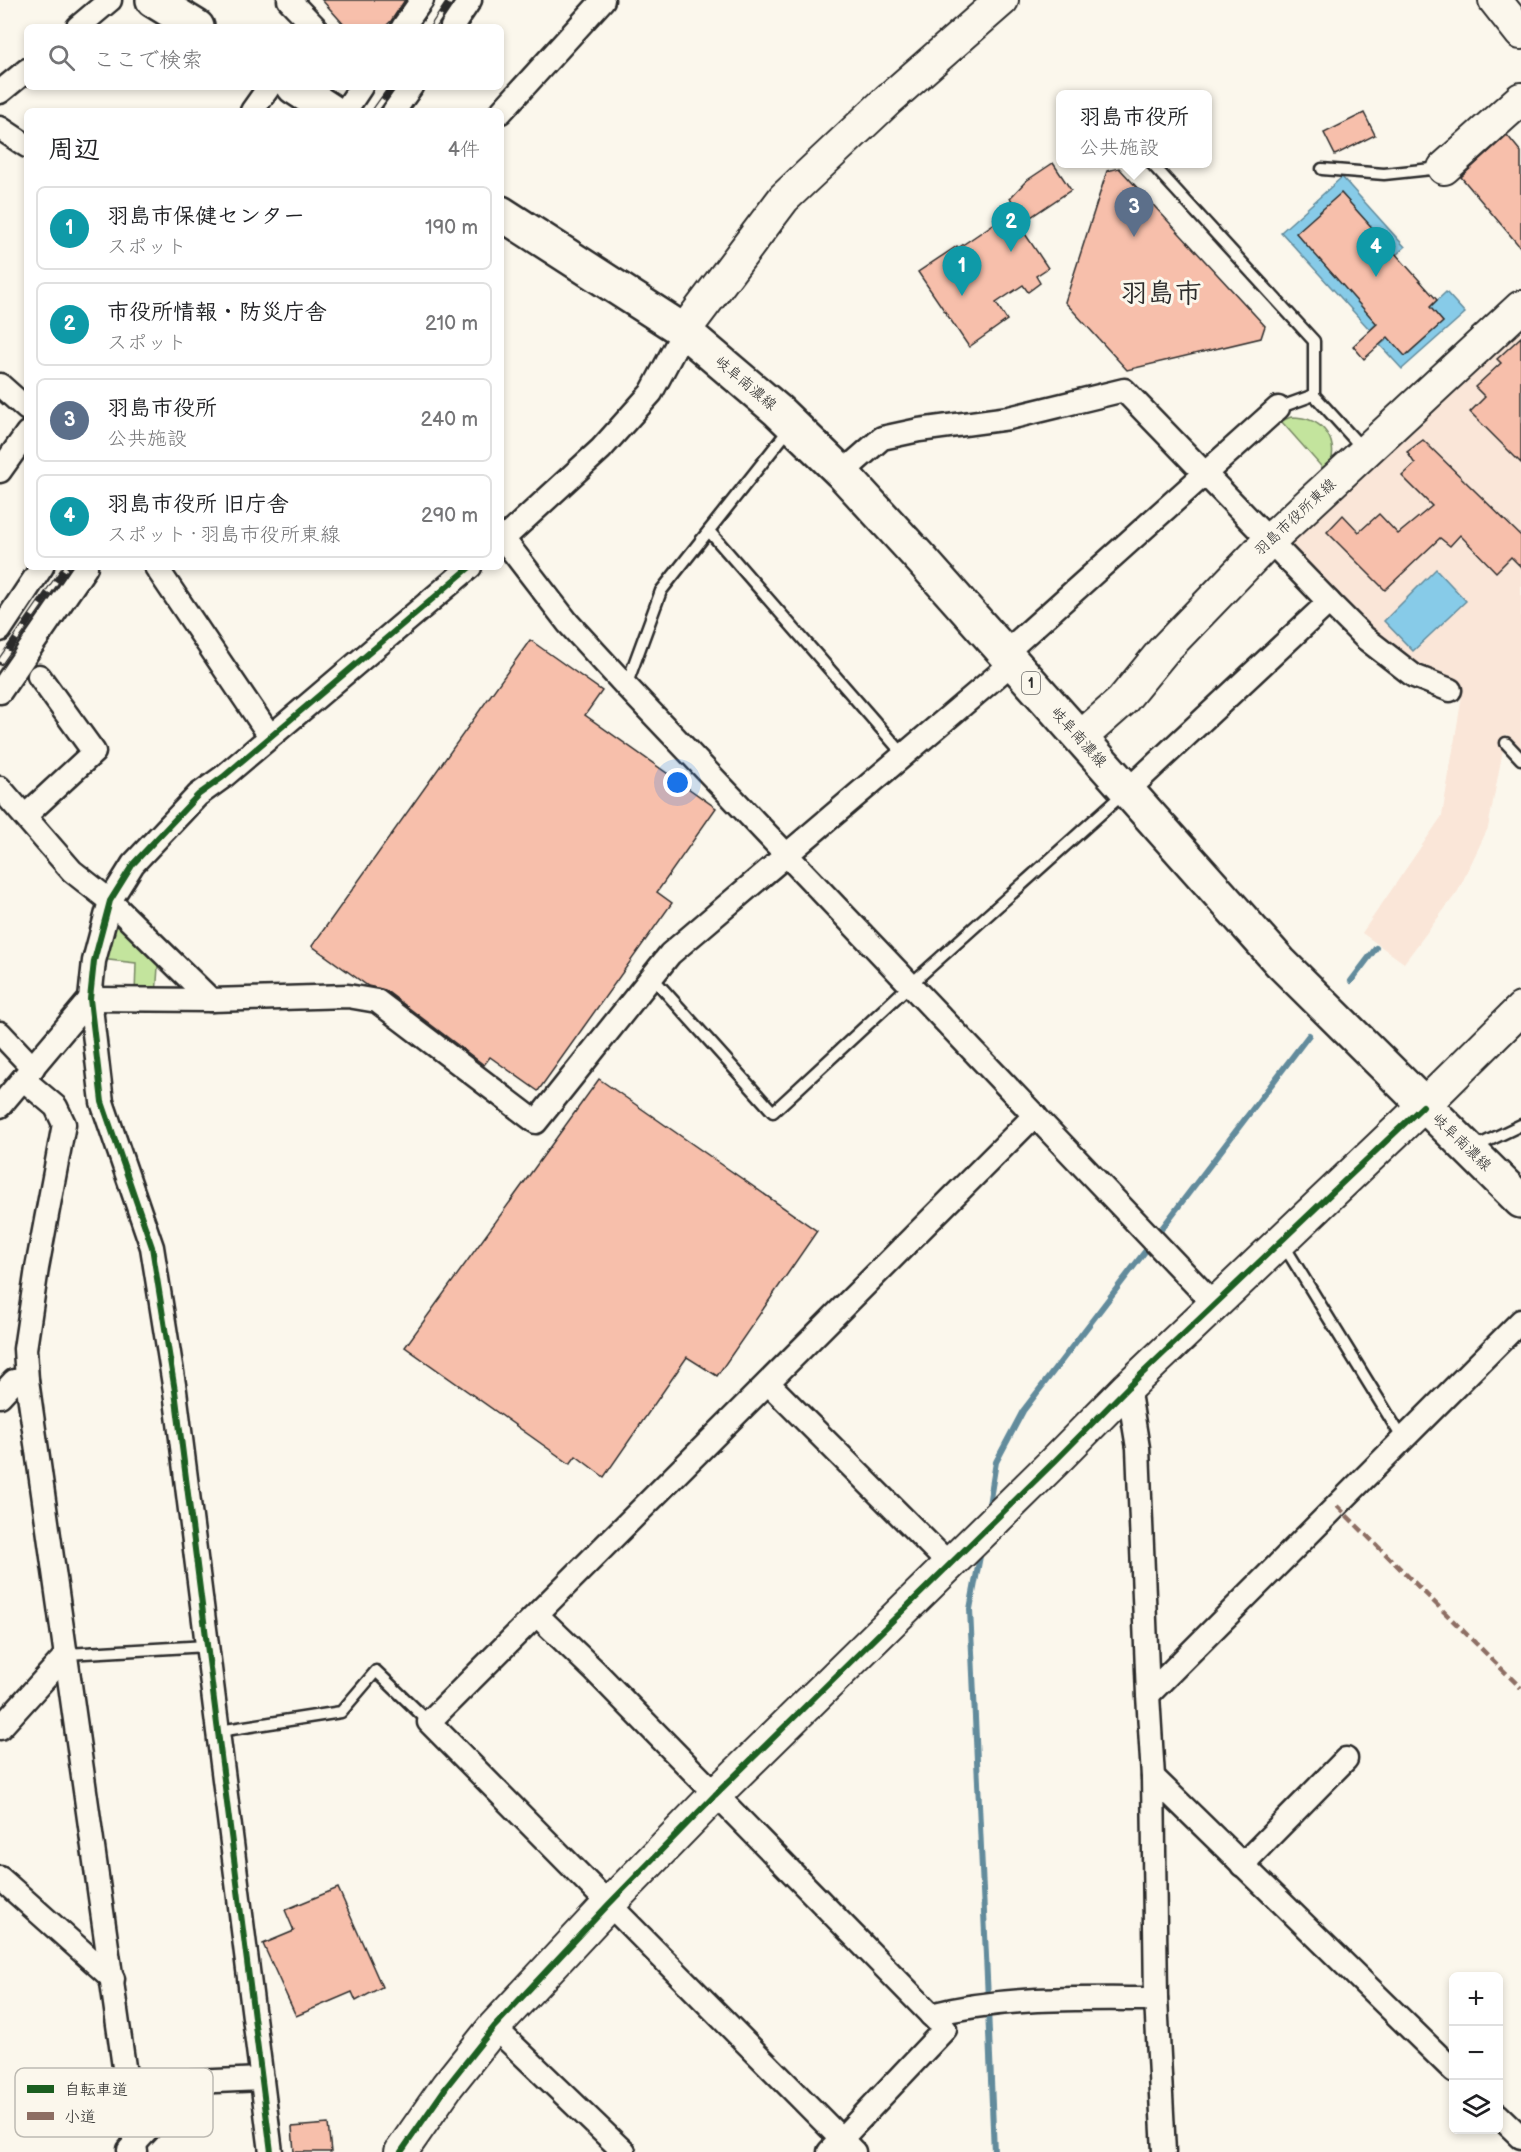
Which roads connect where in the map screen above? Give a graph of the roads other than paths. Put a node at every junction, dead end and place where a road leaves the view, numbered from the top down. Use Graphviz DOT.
graph roads {
  1 [pos="110,0"];
  2 [pos="153,0"];
  3 [pos="289,0"];
  4 [pos="422,0"];
  5 [pos="470,0"];
  6 [pos="603,0"];
  7 [pos="1002,0"];
  8 [pos="1495,0"];
  9 [pos="82,24"];
  10 [pos="193,24"];
  11 [pos="312,24"];
  12 [pos="405,24"];
  13 [pos="454,24"];
  14 [pos="1521,33"];
  15 [pos="24,72"];
  16 [pos="267,90"];
  17 [pos="299,90"];
  18 [pos="360,90"];
  19 [pos="409,90"];
  20 [pos="0,92"];
  21 [pos="1521,99"];
  22 [pos="254,108"];
  23 [pos="326,108"];
  24 [pos="347,108"];
  25 [pos="396,108"];
  26 [pos="504,109"];
  27 [pos="0,128"];
  28 [pos="24,144"];
  29 [pos="1156,168"];
  30 [pos="1444,168"];
  31 [pos="1322,169"];
  32 [pos="504,215"];
  33 [pos="1521,307"];
  34 [pos="684,331"];
  35 [pos="0,385"];
  36 [pos="1314,395"];
  37 [pos="24,406"];
  38 [pos="1278,408"];
  39 [pos="793,425"];
  40 [pos="24,437"];
  41 [pos="1365,452"];
  42 [pos="0,471"];
  43 [pos="1205,471"];
  44 [pos="842,473"];
  45 [pos="708,531"];
  46 [pos="504,537"];
  47 [pos="1269,540"];
  48 [pos="504,542"];
  49 [pos="40,570"];
  50 [pos="84,570"];
  51 [pos="158,570"];
  52 [pos="466,570"];
  53 [pos="1329,602"];
  54 [pos="0,630"];
  55 [pos="1008,658"];
  56 [pos="39,676"];
  57 [pos="626,686"];
  58 [pos="1450,690"];
  59 [pos="0,692"];
  60 [pos="270,736"];
  61 [pos="1080,738"];
  62 [pos="1506,744"];
  63 [pos="904,755"];
  64 [pos="1521,759"];
  65 [pos="0,788"];
  66 [pos="1127,791"];
  67 [pos="25,816"];
  68 [pos="787,854"];
  69 [pos="110,901"];
  70 [pos="651,977"];
  71 [pos="911,984"];
  72 [pos="90,999"];
  73 [pos="211,1000"];
  74 [pos="1521,1009"];
  75 [pos="0,1033"];
  76 [pos="28,1073"];
  77 [pos="0,1106"];
  78 [pos="1424,1106"];
  79 [pos="1035,1115"];
  80 [pos="1521,1125"];
  81 [pos="1471,1149"];
  82 [pos="1521,1201"];
  83 [pos="1281,1241"];
  84 [pos="1214,1304"];
  85 [pos="1521,1321"];
  86 [pos="10,1382"];
  87 [pos="768,1383"];
  88 [pos="1128,1387"];
  89 [pos="1403,1439"];
  90 [pos="951,1562"];
  91 [pos="537,1615"];
  92 [pos="207,1646"];
  93 [pos="67,1653"];
  94 [pos="1148,1695"];
  95 [pos="429,1722"];
  96 [pos="0,1728"];
  97 [pos="219,1731"];
  98 [pos="1346,1759"];
  99 [pos="1154,1777"];
  100 [pos="715,1795"];
  101 [pos="1242,1865"];
  102 [pos="0,1878"];
  103 [pos="608,1905"];
  104 [pos="113,1979"];
  105 [pos="1156,1999"];
  106 [pos="931,2015"];
  107 [pos="494,2027"];
  108 [pos="1449,2066"];
  109 [pos="123,2068"];
  110 [pos="262,2079"];
  111 [pos="213,2081"];
  112 [pos="1503,2120"];
  113 [pos="144,2137"];
  114 [pos="1521,2137"];
  115 [pos="842,2148"];
  116 [pos="133,2149"];
  117 [pos="272,2152"];
  118 [pos="401,2152"];
  119 [pos="624,2152"];
  120 [pos="1164,2152"];
  1 -- 9 [label="street"];
  2 -- 10 [label="main road"];
  3 -- 11 [label="street"];
  4 -- 12 [label="street"];
  5 -- 13 [label="street"];
  6 -- 26 [label="street"];
  7 -- 34 [label="street"];
  8 -- 14 [label="street"];
  15 -- 20 [label="street"];
  16 -- 22 [label="street"];
  17 -- 23 [label="main road"];
  18 -- 24 [label="street"];
  19 -- 25 [label="street"];
  21 -- 30 [label="street"];
  27 -- 28 [label="street"];
  29 -- 36 [label="lane"];
  30 -- 31 [label="lane"];
  32 -- 34 [label="main road, 岐阜南濃線 / 1"];
  33 -- 41 [label="street, 羽島市役所東線"];
  34 -- 39 [label="main road, 岐阜南濃線 / 1"];
  34 -- 46 [label="street"];
  35 -- 37 [label="street"];
  36 -- 38 [label="lane"];
  36 -- 41 [label="lane"];
  38 -- 43 [label="street"];
  39 -- 44 [label="main road, 岐阜南濃線 / 1"];
  39 -- 45 [label="lane"];
  40 -- 42 [label="street"];
  41 -- 47 [label="street, 羽島市役所東線"];
  43 -- 44 [label="street"];
  43 -- 47 [label="street"];
  43 -- 55 [label="street"];
  44 -- 55 [label="main road, 岐阜南濃線 / 1"];
  45 -- 57 [label="lane"];
  45 -- 63 [label="lane"];
  47 -- 53 [label="street"];
  47 -- 61 [label="street, 羽島市役所東線"];
  48 -- 57 [label="street"];
  49 -- 54 [label="street"];
  50 -- 59 [label="street"];
  51 -- 60 [label="street"];
  52 -- 60 [label="street"];
  53 -- 58 [label="street"];
  53 -- 66 [label="street"];
  55 -- 61 [label="main road, 岐阜南濃線 / 1"];
  55 -- 63 [label="street"];
  56 -- 67 [label="street"];
  57 -- 68 [label="street"];
  60 -- 69 [label="street"];
  61 -- 66 [label="main road, 岐阜南濃線 / 1"];
  62 -- 64 [label="lane"];
  63 -- 68 [label="street"];
  65 -- 67 [label="street"];
  66 -- 71 [label="lane"];
  66 -- 78 [label="main road, 岐阜南濃線 / 1"];
  67 -- 69 [label="street"];
  68 -- 70 [label="street"];
  68 -- 71 [label="street"];
  69 -- 72 [label="street"];
  69 -- 73 [label="street"];
  70 -- 71 [label="lane"];
  70 -- 73 [label="street"];
  71 -- 79 [label="street"];
  72 -- 73 [label="street"];
  72 -- 76 [label="street"];
  72 -- 92 [label="street"];
  74 -- 78 [label="street"];
  75 -- 76 [label="street"];
  76 -- 77 [label="street"];
  76 -- 86 [label="street"];
  78 -- 81 [label="main road, 岐阜南濃線 / 1"];
  78 -- 83 [label="street"];
  79 -- 84 [label="street"];
  79 -- 87 [label="street"];
  80 -- 81 [label="lane"];
  81 -- 82 [label="main road, 岐阜南濃線 / 1"];
  83 -- 84 [label="street"];
  83 -- 89 [label="lane"];
  84 -- 88 [label="street"];
  85 -- 89 [label="street"];
  86 -- 93 [label="street"];
  87 -- 90 [label="street"];
  87 -- 91 [label="street"];
  88 -- 90 [label="street"];
  88 -- 94 [label="street"];
  89 -- 94 [label="street"];
  90 -- 100 [label="street"];
  91 -- 95 [label="street"];
  91 -- 100 [label="street"];
  92 -- 93 [label="lane"];
  92 -- 97 [label="street"];
  93 -- 96 [label="street"];
  93 -- 104 [label="street"];
  94 -- 99 [label="street"];
  95 -- 97 [label="lane"];
  95 -- 103 [label="street"];
  97 -- 110 [label="street"];
  98 -- 101 [label="street"];
  99 -- 101 [label="street"];
  99 -- 105 [label="street"];
  100 -- 103 [label="street"];
  100 -- 106 [label="street"];
  101 -- 108 [label="street"];
  102 -- 104 [label="street"];
  103 -- 107 [label="street"];
  103 -- 115 [label="street"];
  104 -- 109 [label="street"];
  105 -- 106 [label="street"];
  105 -- 120 [label="street"];
  106 -- 115 [label="street"];
  107 -- 118 [label="street"];
  107 -- 119 [label="street"];
  110 -- 111 [label="street"];
  110 -- 117 [label="street"];
  112 -- 114 [label="street"];
  113 -- 116 [label="street"];
}
